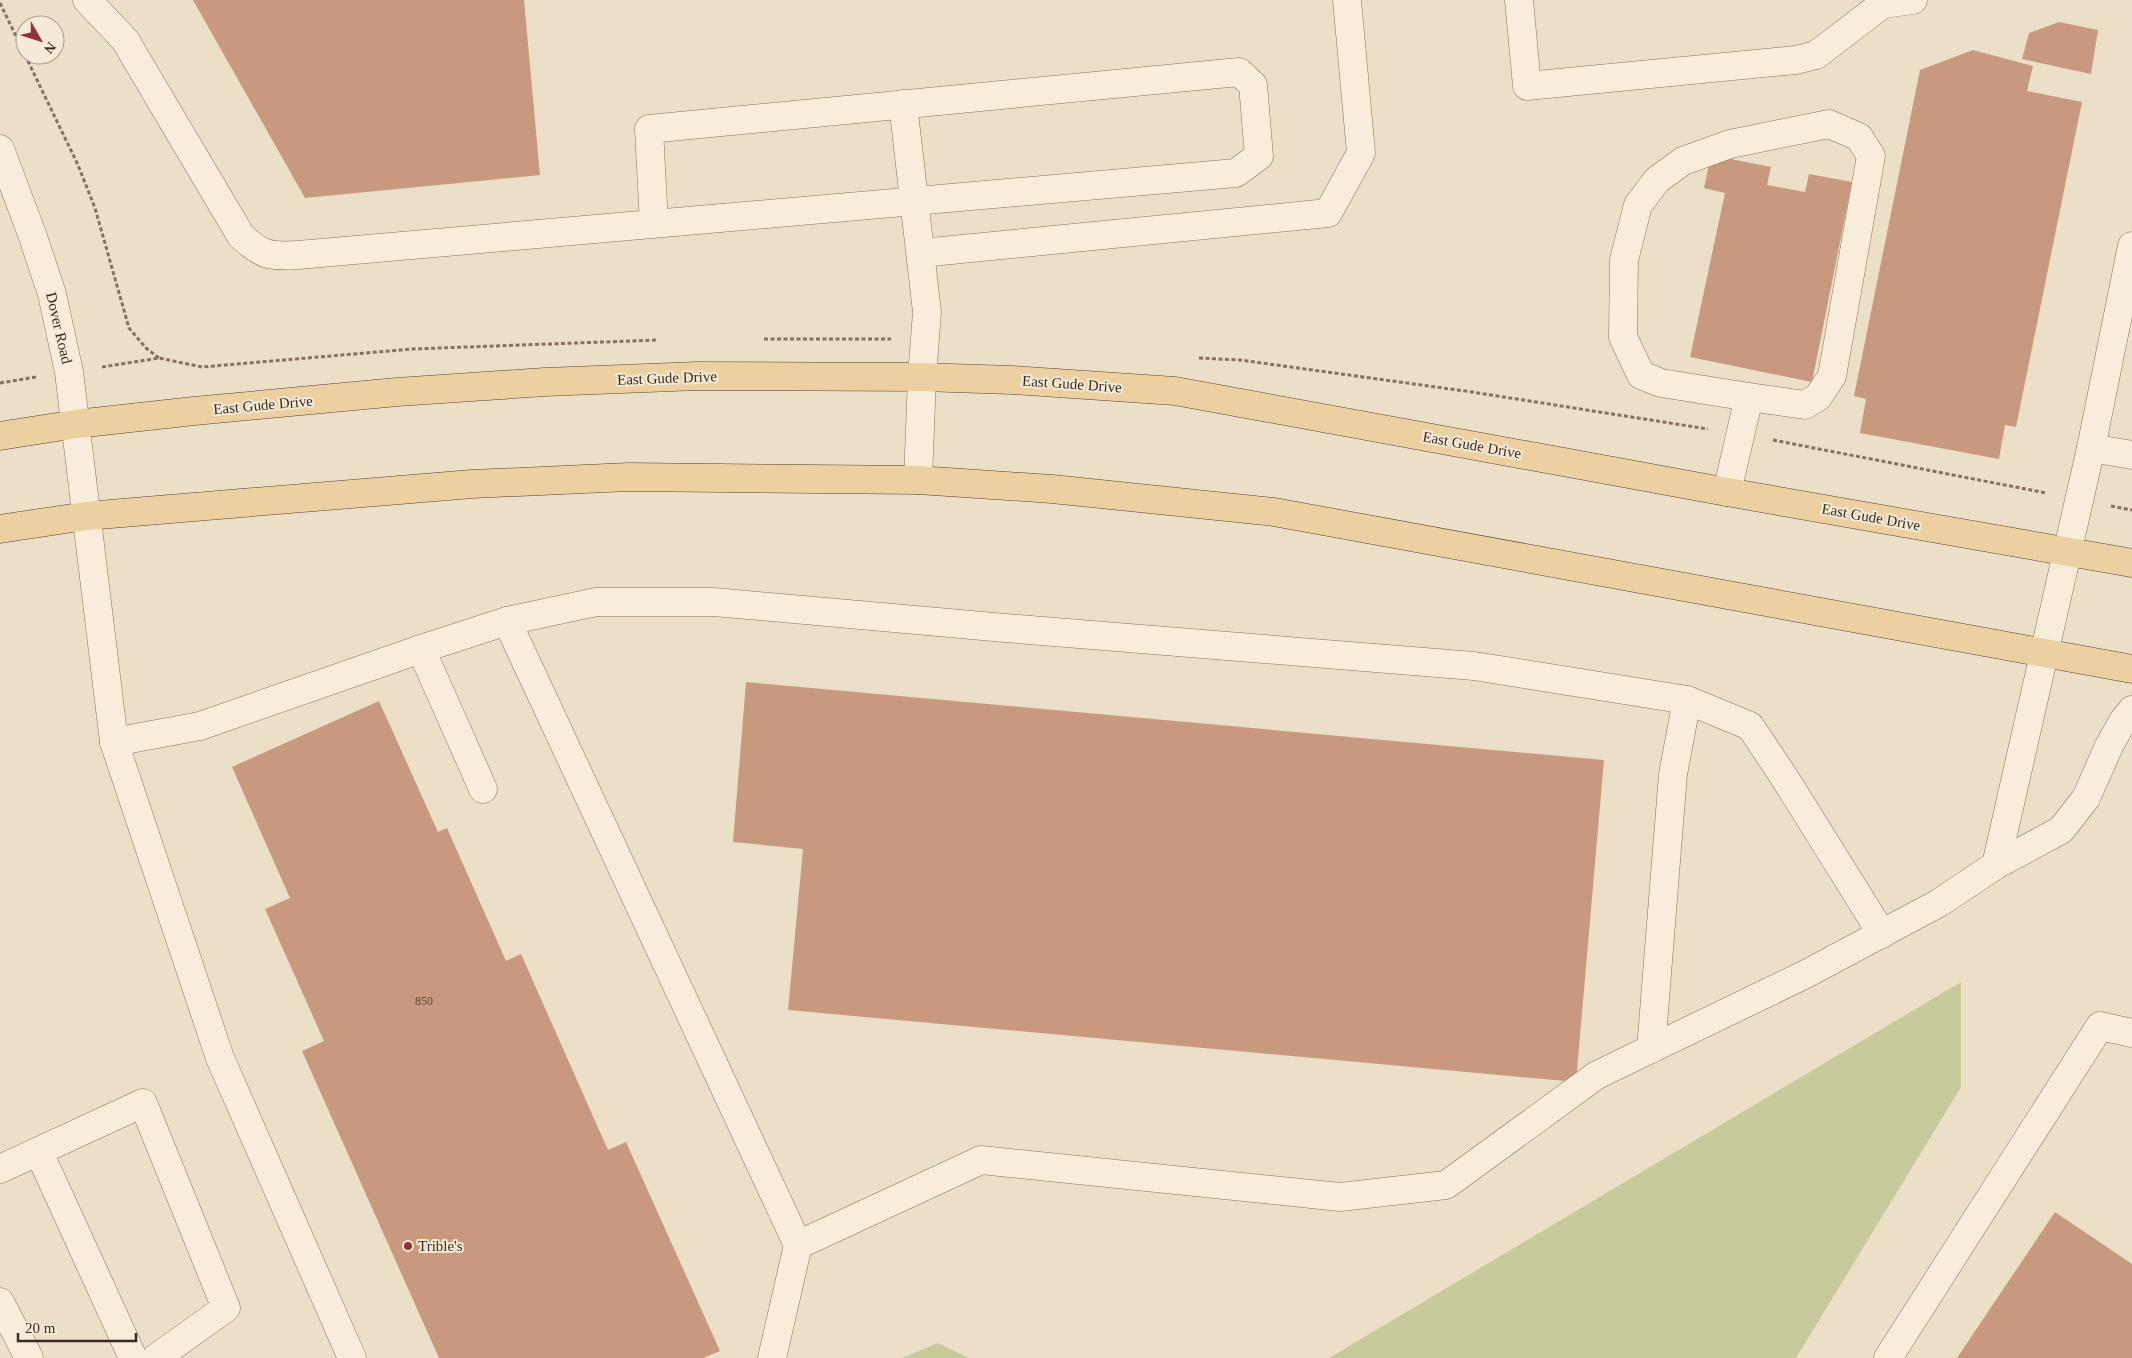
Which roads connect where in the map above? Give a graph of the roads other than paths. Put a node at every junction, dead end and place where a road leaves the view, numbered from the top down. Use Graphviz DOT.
graph roads {
  1 [pos="87,0"];
  2 [pos="1347,0"];
  3 [pos="1519,0"];
  4 [pos="1914,0"];
  5 [pos="903,104"];
  6 [pos="0,149"];
  7 [pos="915,201"];
  8 [pos="654,224"];
  9 [pos="2132,246"];
  10 [pos="920,253"];
  11 [pos="922,377"];
  12 [pos="1749,397"];
  13 [pos="76,424"];
  14 [pos="0,436"];
  15 [pos="2091,448"];
  16 [pos="2132,456"];
  17 [pos="918,480"];
  18 [pos="1727,492"];
  19 [pos="86,516"];
  20 [pos="0,529"];
  21 [pos="2068,551"];
  22 [pos="2132,562"];
  23 [pos="507,621"];
  24 [pos="421,649"];
  25 [pos="2044,653"];
  26 [pos="2132,669"];
  27 [pos="1687,700"];
  28 [pos="2132,710"];
  29 [pos="114,742"];
  30 [pos="483,789"];
  31 [pos="1996,864"];
  32 [pos="1882,934"];
  33 [pos="2132,1033"];
  34 [pos="1651,1049"];
  35 [pos="39,1152"];
  36 [pos="0,1169"];
  37 [pos="798,1245"];
  38 [pos="0,1302"];
  39 [pos="29,1358"];
  40 [pos="133,1358"];
  41 [pos="156,1358"];
  42 [pos="352,1358"];
  43 [pos="772,1358"];
  44 [pos="1888,1358"];
  1 -- 8 [label="street"];
  2 -- 10 [label="street"];
  3 -- 4 [label="street"];
  5 -- 7 [label="street"];
  5 -- 7 [label="street"];
  5 -- 8 [label="street"];
  6 -- 13 [label="street, Dover Road"];
  7 -- 8 [label="street"];
  7 -- 10 [label="street"];
  9 -- 15 [label="street"];
  10 -- 11 [label="street"];
  11 -- 13 [label="main road, East Gude Drive"];
  11 -- 17 [label="street"];
  11 -- 18 [label="main road, East Gude Drive"];
  12 -- 12 [label="street"];
  12 -- 18 [label="street"];
  13 -- 14 [label="main road, East Gude Drive"];
  13 -- 19 [label="street, Dover Road"];
  15 -- 16 [label="street"];
  15 -- 21 [label="street"];
  17 -- 19 [label="main road"];
  17 -- 25 [label="main road"];
  18 -- 21 [label="main road, East Gude Drive"];
  19 -- 20 [label="main road"];
  19 -- 29 [label="street, Dover Road"];
  21 -- 22 [label="main road, East Gude Drive"];
  21 -- 25 [label="street"];
  23 -- 24 [label="street"];
  23 -- 27 [label="street"];
  23 -- 37 [label="street"];
  24 -- 29 [label="street"];
  24 -- 30 [label="street"];
  25 -- 26 [label="main road"];
  25 -- 31 [label="street"];
  27 -- 32 [label="street"];
  27 -- 34 [label="street"];
  28 -- 31 [label="street"];
  29 -- 42 [label="street, Dover Road"];
  31 -- 32 [label="street"];
  32 -- 34 [label="street"];
  33 -- 44 [label="street"];
  34 -- 37 [label="street"];
  35 -- 36 [label="street"];
  35 -- 40 [label="street"];
  35 -- 41 [label="street"];
  37 -- 43 [label="street"];
  38 -- 39 [label="street"];
}
